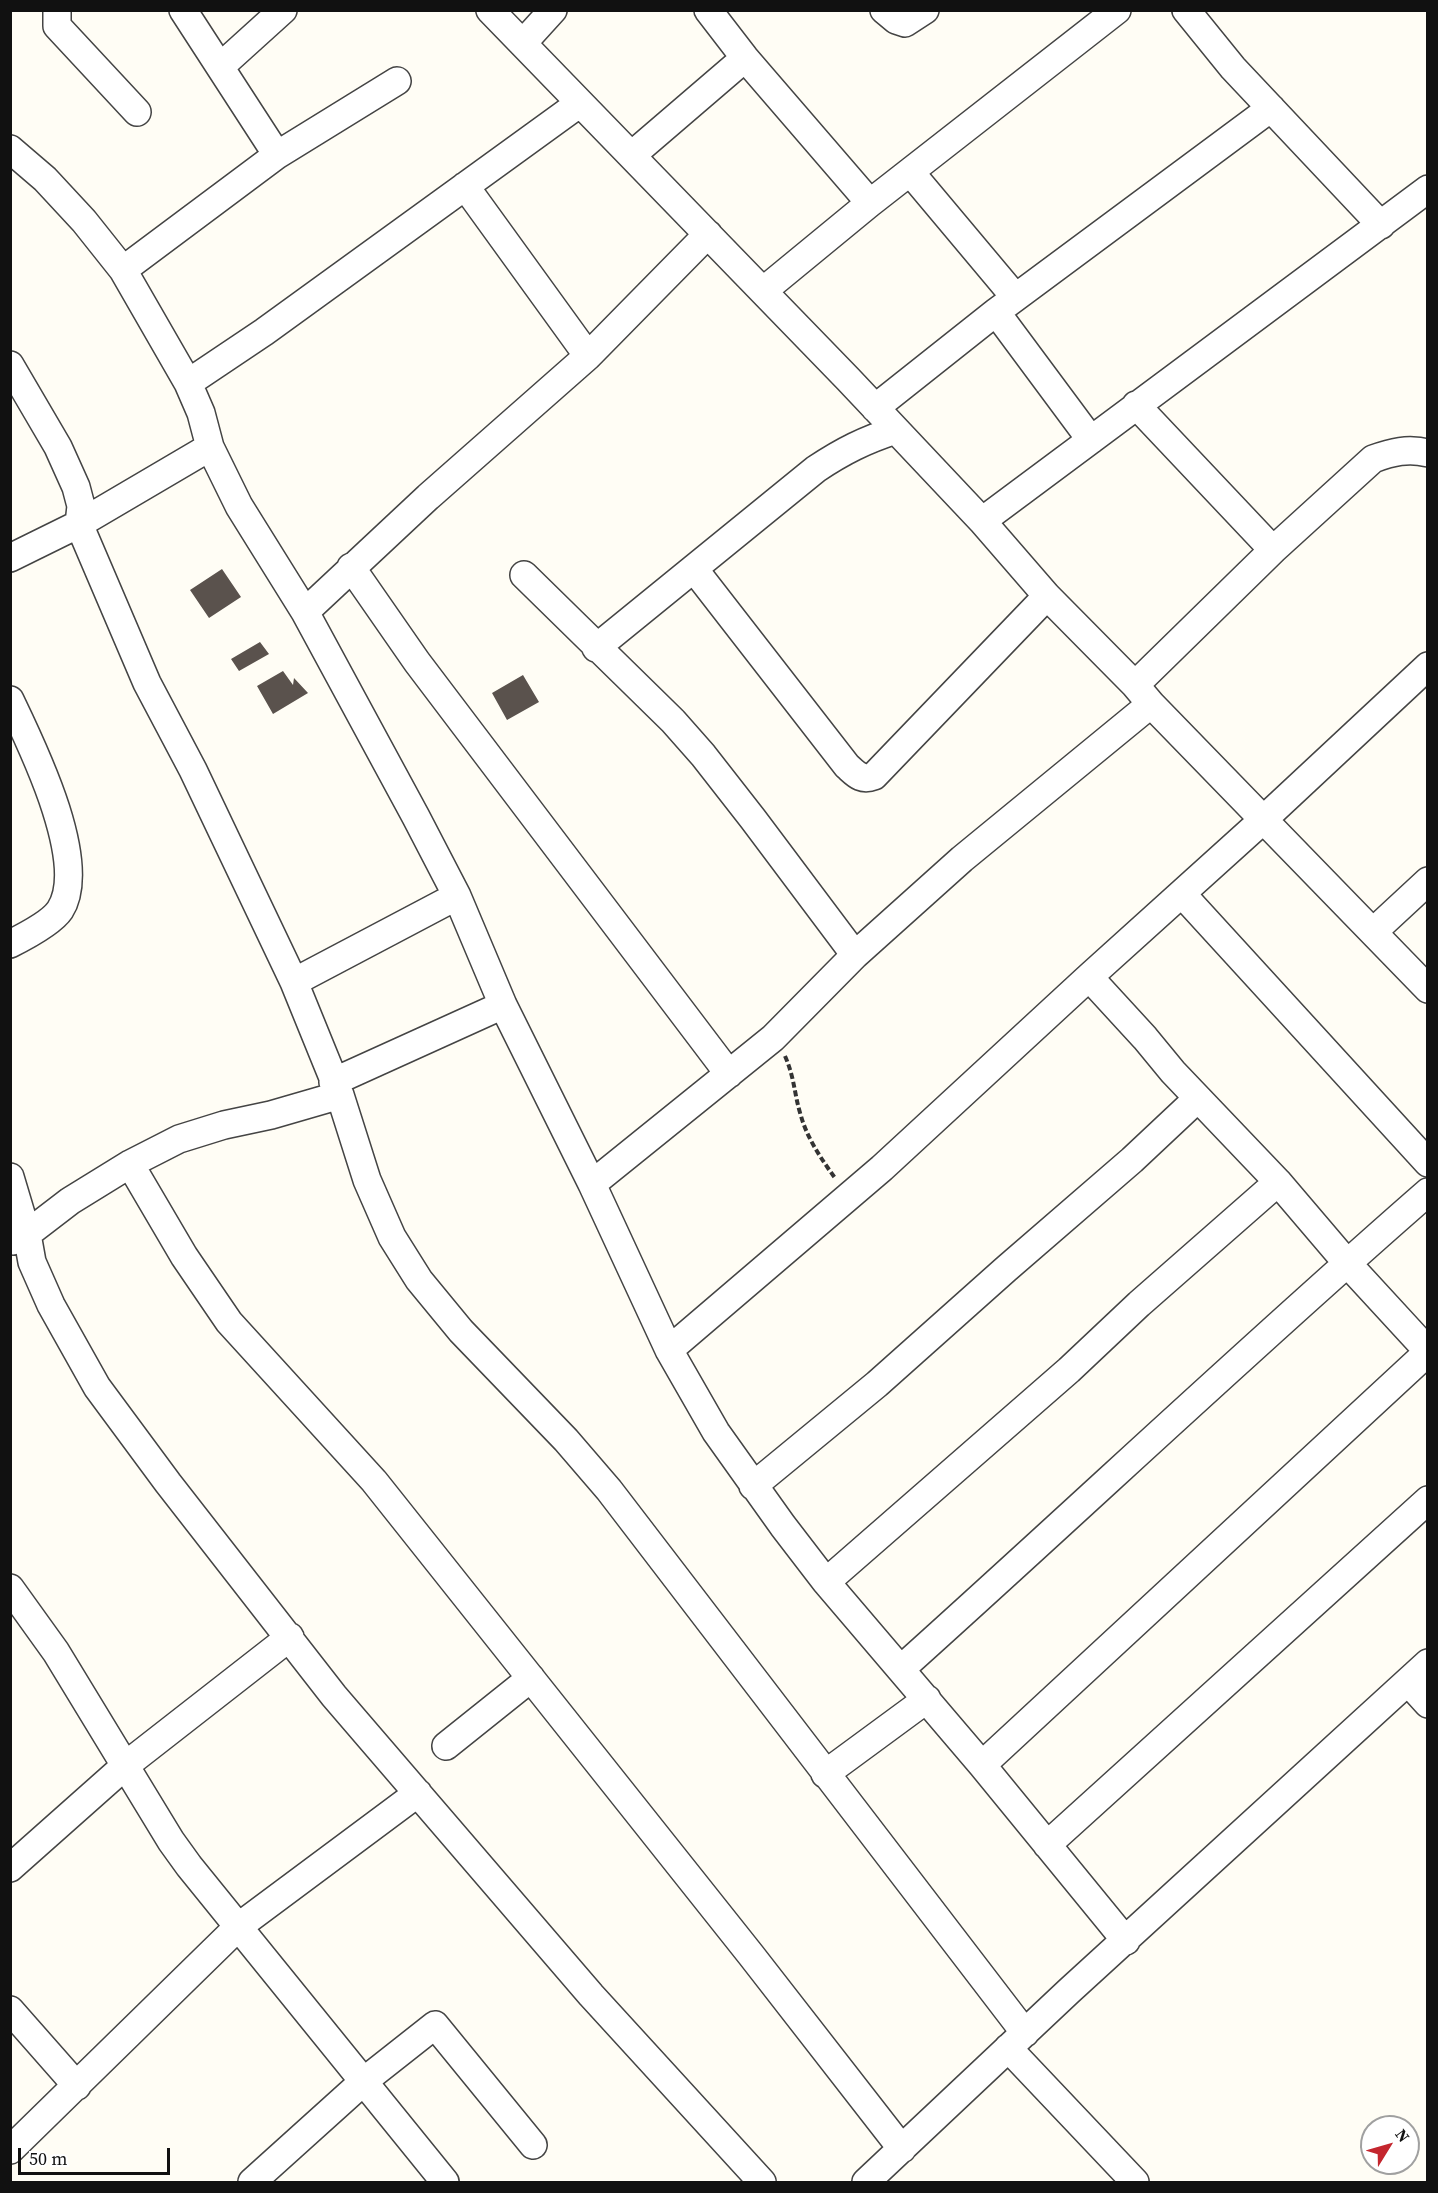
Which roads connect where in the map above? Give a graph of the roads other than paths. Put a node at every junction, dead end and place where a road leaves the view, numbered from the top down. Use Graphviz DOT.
graph roads {
  1 [pos="57,10"];
  2 [pos="183,10"];
  3 [pos="283,10"];
  4 [pos="490,10"];
  5 [pos="553,10"];
  6 [pos="708,10"];
  7 [pos="884,10"];
  8 [pos="925,10"];
  9 [pos="1117,10"];
  10 [pos="1186,10"];
  11 [pos="523,43"];
  12 [pos="745,58"];
  13 [pos="219,67"];
  14 [pos="398,81"];
  15 [pos="580,103"];
  16 [pos="1271,108"];
  17 [pos="137,112"];
  18 [pos="10,149"];
  19 [pos="277,155"];
  20 [pos="632,155"];
  21 [pos="911,172"];
  22 [pos="465,186"];
  23 [pos="1428,189"];
  24 [pos="870,203"];
  25 [pos="1381,225"];
  26 [pos="708,234"];
  27 [pos="123,270"];
  28 [pos="763,291"];
  29 [pos="1005,305"];
  30 [pos="588,356"];
  31 [pos="14,379"];
  32 [pos="188,383"];
  33 [pos="1136,405"];
  34 [pos="875,408"];
  35 [pos="896,430"];
  36 [pos="1091,440"];
  37 [pos="210,447"];
  38 [pos="1428,453"];
  39 [pos="982,522"];
  40 [pos="79,524"];
  41 [pos="1272,550"];
  42 [pos="10,558"];
  43 [pos="351,567"];
  44 [pos="694,569"];
  45 [pos="524,575"];
  46 [pos="1047,596"];
  47 [pos="305,612"];
  48 [pos="596,648"];
  49 [pos="1428,666"];
  50 [pos="1143,694"];
  51 [pos="10,700"];
  52 [pos="1264,819"];
  53 [pos="1428,881"];
  54 [pos="1182,894"];
  55 [pos="457,896"];
  56 [pos="1373,932"];
  57 [pos="10,944"];
  58 [pos="855,955"];
  59 [pos="1089,977"];
  60 [pos="294,982"];
  61 [pos="1428,989"];
  62 [pos="503,1005"];
  63 [pos="729,1074"];
  64 [pos="337,1089"];
  65 [pos="1197,1099"];
  66 [pos="1428,1163"];
  67 [pos="130,1164"];
  68 [pos="10,1177"];
  69 [pos="1278,1182"];
  70 [pos="592,1184"];
  71 [pos="1428,1192"];
  72 [pos="19,1238"];
  73 [pos="1347,1263"];
  74 [pos="669,1350"];
  75 [pos="1428,1351"];
  76 [pos="753,1486"];
  77 [pos="1428,1500"];
  78 [pos="826,1582"];
  79 [pos="10,1588"];
  80 [pos="290,1637"];
  81 [pos="1428,1664"];
  82 [pos="901,1669"];
  83 [pos="531,1678"];
  84 [pos="1408,1682"];
  85 [pos="927,1699"];
  86 [pos="1428,1704"];
  87 [pos="446,1746"];
  88 [pos="126,1765"];
  89 [pos="982,1765"];
  90 [pos="825,1774"];
  91 [pos="418,1793"];
  92 [pos="1047,1845"];
  93 [pos="10,1868"];
  94 [pos="238,1927"];
  95 [pos="1126,1941"];
  96 [pos="10,2010"];
  97 [pos="1017,2040"];
  98 [pos="364,2081"];
  99 [pos="77,2086"];
  100 [pos="532,2145"];
  101 [pos="902,2149"];
  102 [pos="10,2150"];
  103 [pos="252,2182"];
  104 [pos="445,2182"];
  105 [pos="762,2182"];
  106 [pos="866,2182"];
  107 [pos="1135,2182"];
  1 -- 17 [label="street"];
  2 -- 13 [label="street"];
  3 -- 13 [label="street"];
  4 -- 11 [label="street"];
  5 -- 11 [label="street"];
  6 -- 12 [label="street"];
  7 -- 8 [label="street"];
  9 -- 21 [label="street"];
  10 -- 16 [label="street"];
  11 -- 15 [label="street"];
  12 -- 20 [label="street"];
  12 -- 24 [label="street"];
  13 -- 19 [label="street"];
  14 -- 19 [label="street"];
  15 -- 20 [label="street"];
  15 -- 22 [label="street"];
  16 -- 25 [label="street"];
  16 -- 29 [label="street"];
  18 -- 27 [label="street"];
  19 -- 27 [label="street"];
  20 -- 26 [label="street"];
  21 -- 24 [label="street"];
  21 -- 29 [label="street"];
  22 -- 30 [label="street"];
  22 -- 32 [label="street"];
  23 -- 25 [label="street"];
  24 -- 28 [label="street"];
  25 -- 33 [label="street"];
  26 -- 28 [label="street"];
  26 -- 30 [label="street"];
  27 -- 32 [label="street"];
  28 -- 34 [label="street"];
  29 -- 34 [label="street"];
  29 -- 36 [label="street"];
  30 -- 43 [label="street"];
  31 -- 40 [label="street"];
  32 -- 37 [label="street"];
  33 -- 36 [label="street"];
  33 -- 41 [label="street"];
  34 -- 35 [label="street"];
  35 -- 39 [label="street"];
  35 -- 44 [label="street"];
  36 -- 39 [label="street"];
  37 -- 40 [label="street"];
  37 -- 47 [label="street"];
  38 -- 41 [label="street"];
  39 -- 46 [label="street"];
  40 -- 42 [label="street"];
  40 -- 60 [label="street"];
  41 -- 50 [label="street"];
  43 -- 47 [label="street"];
  43 -- 63 [label="street"];
  44 -- 46 [label="street"];
  44 -- 48 [label="street"];
  45 -- 48 [label="street"];
  46 -- 50 [label="street"];
  47 -- 55 [label="street"];
  48 -- 58 [label="street"];
  49 -- 52 [label="street"];
  50 -- 52 [label="street"];
  50 -- 58 [label="street"];
  51 -- 57 [label="street"];
  52 -- 54 [label="street"];
  52 -- 56 [label="street"];
  53 -- 56 [label="street"];
  54 -- 59 [label="street"];
  54 -- 66 [label="street"];
  55 -- 60 [label="street"];
  55 -- 62 [label="street"];
  56 -- 61 [label="street"];
  58 -- 63 [label="street"];
  59 -- 65 [label="street"];
  59 -- 74 [label="street"];
  60 -- 64 [label="street"];
  62 -- 64 [label="street"];
  62 -- 70 [label="street"];
  63 -- 70 [label="street"];
  64 -- 67 [label="street"];
  64 -- 90 [label="street"];
  65 -- 69 [label="street"];
  65 -- 76 [label="street"];
  67 -- 72 [label="street"];
  67 -- 83 [label="street"];
  68 -- 72 [label="street"];
  69 -- 73 [label="street"];
  69 -- 78 [label="street"];
  70 -- 74 [label="street"];
  71 -- 73 [label="street"];
  72 -- 80 [label="street"];
  73 -- 75 [label="street"];
  73 -- 82 [label="street"];
  74 -- 76 [label="street"];
  75 -- 89 [label="street"];
  76 -- 78 [label="street"];
  77 -- 92 [label="street"];
  78 -- 82 [label="street"];
  79 -- 88 [label="street"];
  80 -- 88 [label="street"];
  80 -- 91 [label="street"];
  81 -- 84 [label="street"];
  82 -- 85 [label="street"];
  83 -- 87 [label="street"];
  83 -- 101 [label="street"];
  84 -- 86 [label="street"];
  84 -- 95 [label="street"];
  85 -- 89 [label="street"];
  85 -- 90 [label="street"];
  88 -- 93 [label="street"];
  88 -- 94 [label="street"];
  89 -- 92 [label="street"];
  90 -- 97 [label="street"];
  91 -- 94 [label="street"];
  91 -- 105 [label="street"];
  92 -- 95 [label="street"];
  94 -- 98 [label="street"];
  94 -- 99 [label="street"];
  95 -- 97 [label="street"];
  96 -- 99 [label="street"];
  97 -- 101 [label="street"];
  97 -- 107 [label="street"];
  98 -- 100 [label="street"];
  98 -- 103 [label="street"];
  98 -- 104 [label="street"];
  99 -- 102 [label="street"];
  101 -- 106 [label="street"];
}
